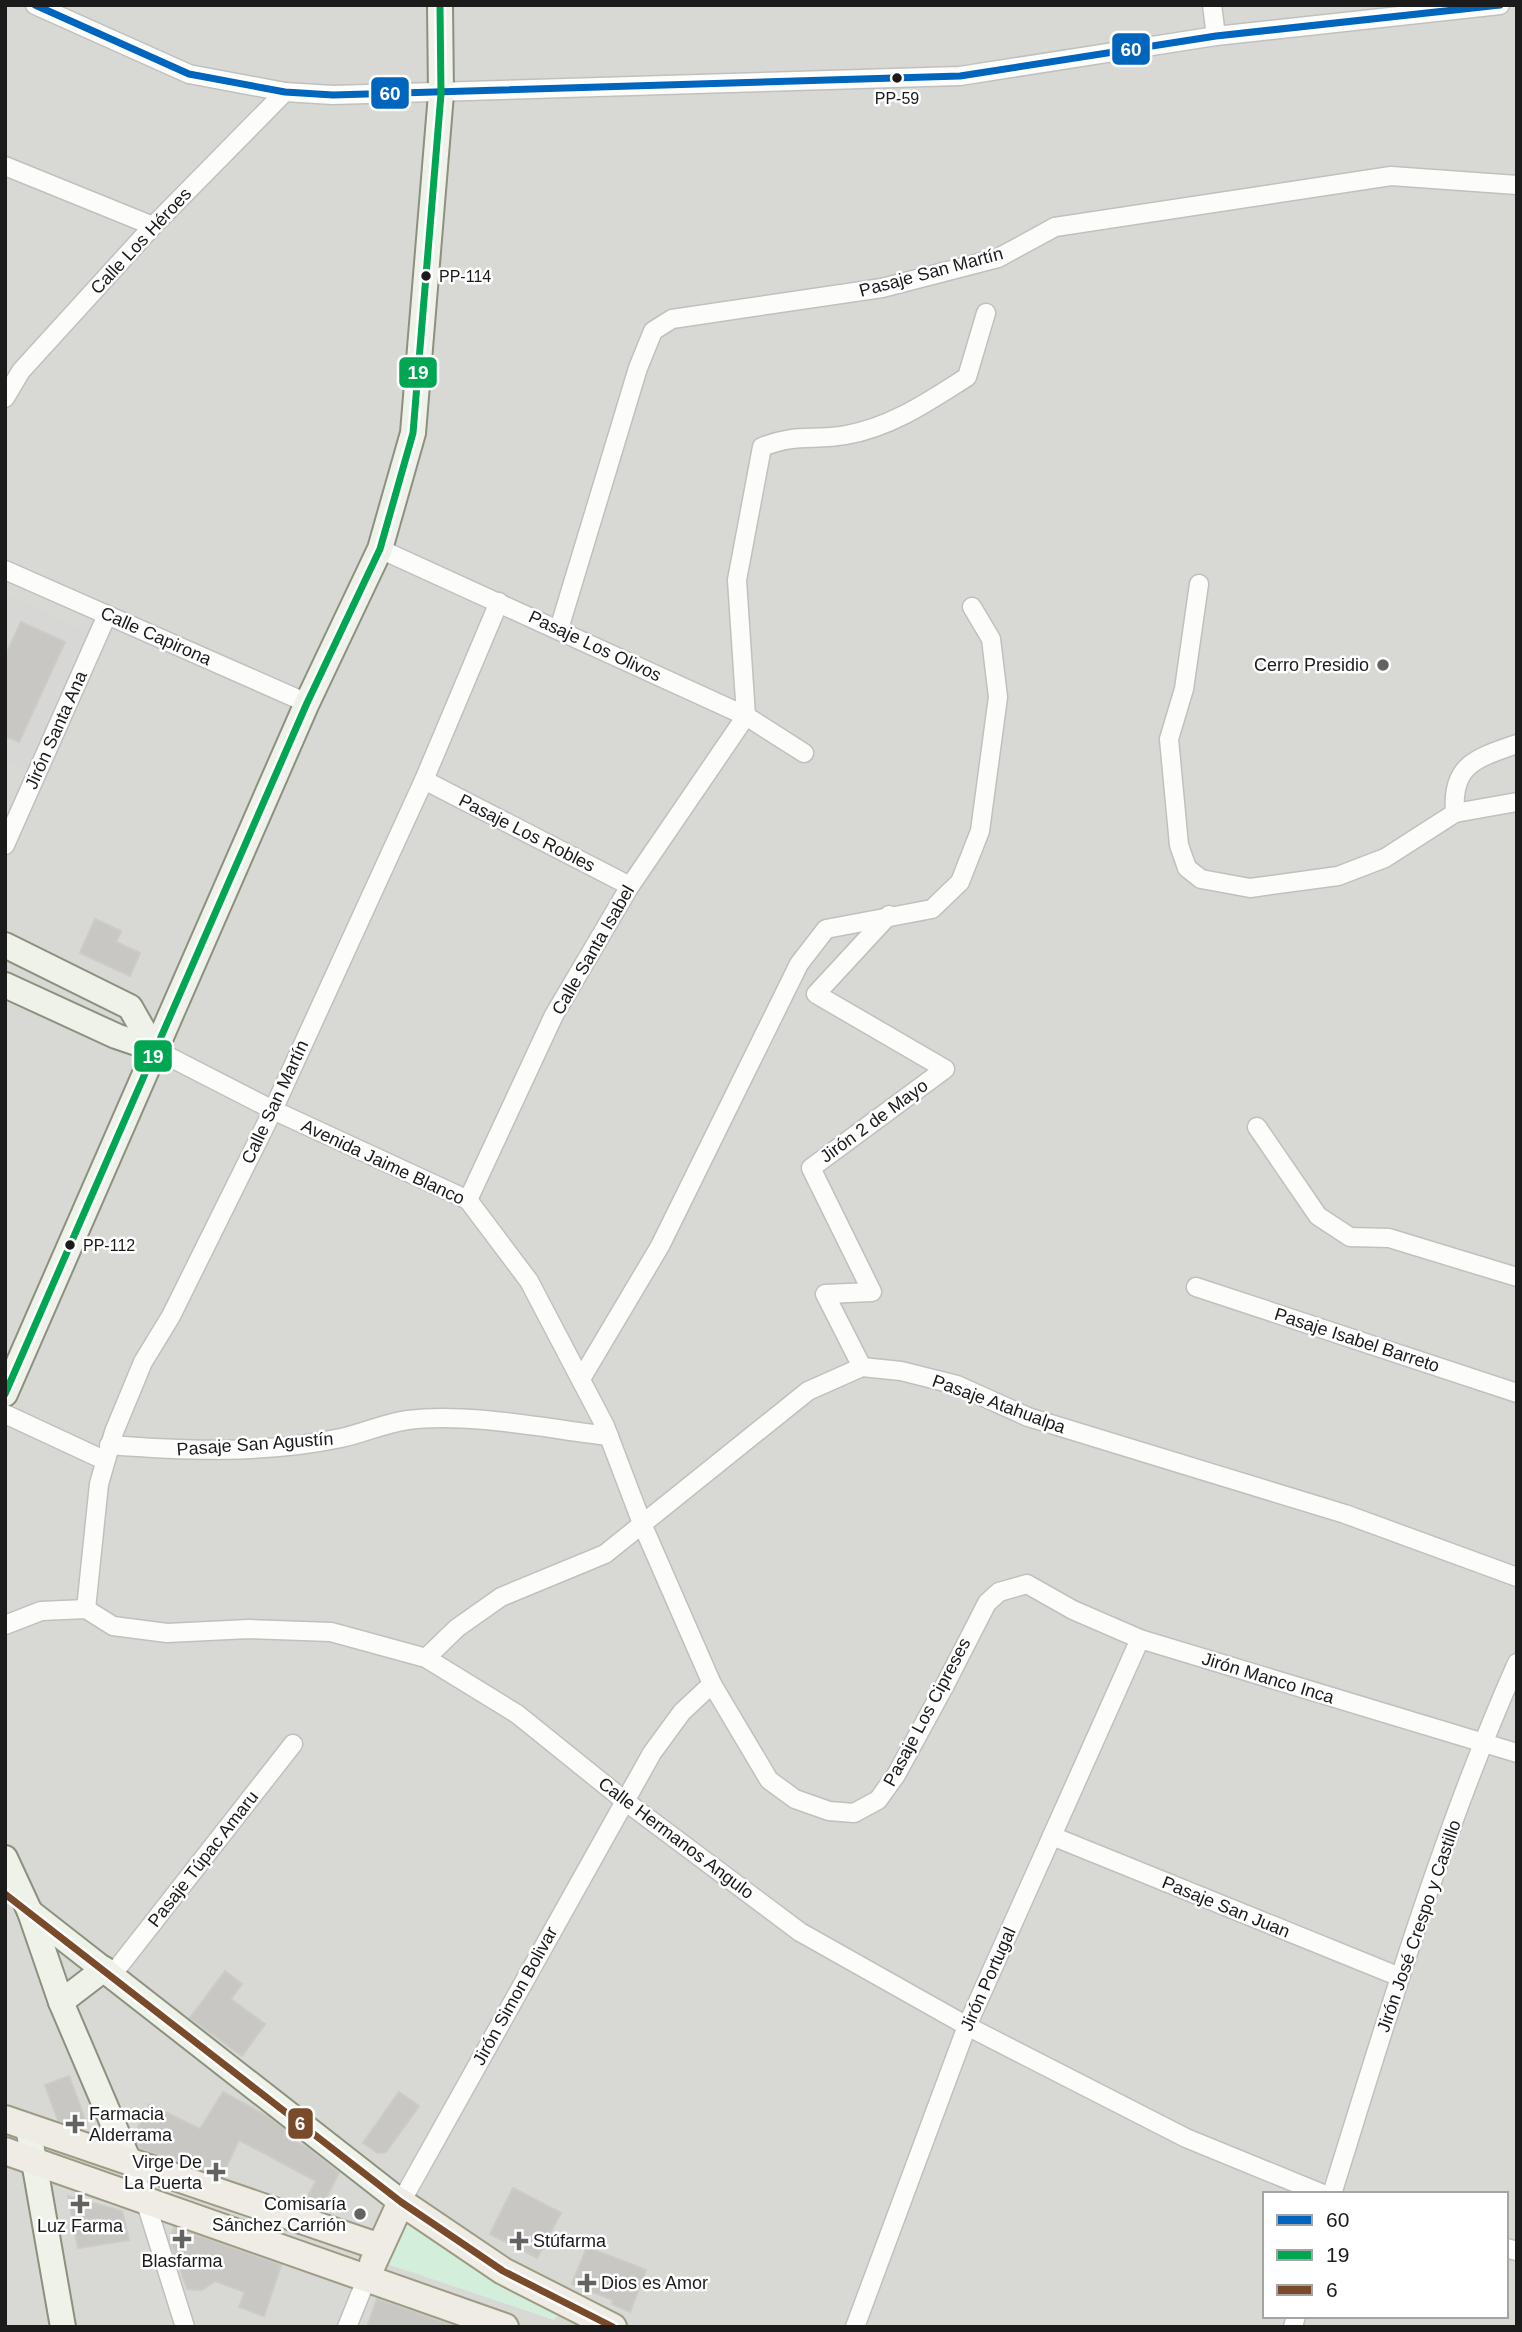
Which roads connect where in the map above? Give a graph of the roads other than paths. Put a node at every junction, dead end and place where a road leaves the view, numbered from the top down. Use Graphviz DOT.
graph roads {
  1 [pos="34,5"];
  2 [pos="440,5"];
  3 [pos="1212,5"];
  4 [pos="1500,5"];
  5 [pos="1216,36"];
  6 [pos="285,92"];
  7 [pos="441,94"];
  8 [pos="5,166"];
  9 [pos="1517,185"];
  10 [pos="153,226"];
  11 [pos="986,313"];
  12 [pos="13,368"];
  13 [pos="5,398"];
  14 [pos="380,549"];
  15 [pos="5,570"];
  16 [pos="1199,584"];
  17 [pos="499,602"];
  18 [pos="972,607"];
  19 [pos="107,615"];
  20 [pos="559,629"];
  21 [pos="307,703"];
  22 [pos="746,716"];
  23 [pos="1517,744"];
  24 [pos="804,753"];
  25 [pos="424,779"];
  26 [pos="1517,802"];
  27 [pos="1455,813"];
  28 [pos="5,845"];
  29 [pos="630,886"];
  30 [pos="889,915"];
  31 [pos="5,945"];
  32 [pos="5,985"];
  33 [pos="154,1049"];
  34 [pos="273,1110"];
  35 [pos="1257,1127"];
  36 [pos="468,1200"];
  37 [pos="1517,1278"];
  38 [pos="1196,1287"];
  39 [pos="862,1367"];
  40 [pos="581,1380"];
  41 [pos="1517,1393"];
  42 [pos="5,1394"];
  43 [pos="5,1414"];
  44 [pos="609,1436"];
  45 [pos="106,1452"];
  46 [pos="643,1526"];
  47 [pos="1517,1577"];
  48 [pos="1027,1584"];
  49 [pos="86,1609"];
  50 [pos="5,1625"];
  51 [pos="1140,1639"];
  52 [pos="426,1658"];
  53 [pos="1517,1662"];
  54 [pos="712,1684"];
  55 [pos="1482,1742"];
  56 [pos="293,1744"];
  57 [pos="1517,1753"];
  58 [pos="625,1801"];
  59 [pos="1052,1836"];
  60 [pos="5,1858"];
  61 [pos="5,1894"];
  62 [pos="30,1912"];
  63 [pos="108,1972"];
  64 [pos="1400,1977"];
  65 [pos="61,2002"];
  66 [pos="967,2026"];
  67 [pos="17,2123"];
  68 [pos="5,2151"];
  69 [pos="128,2160"];
  70 [pos="33,2161"];
  71 [pos="1318,2192"];
  72 [pos="1333,2192"];
  73 [pos="145,2200"];
  74 [pos="401,2202"];
  75 [pos="380,2247"];
  76 [pos="366,2280"];
  77 [pos="62,2327"];
  78 [pos="185,2327"];
  79 [pos="347,2327"];
  80 [pos="505,2327"];
  81 [pos="612,2327"];
  82 [pos="855,2327"];
  1 -- 6 [label="street"];
  2 -- 7 [label="main road"];
  3 -- 5 [label="street"];
  4 -- 5 [label="street"];
  5 -- 7 [label="street"];
  6 -- 7 [label="street"];
  6 -- 10 [label="street, Calle Los Héroes"];
  7 -- 14 [label="main road"];
  8 -- 10 [label="street"];
  9 -- 20 [label="street, Pasaje San Martín"];
  10 -- 12 [label="street, Calle Los Héroes"];
  11 -- 22 [label="street"];
  12 -- 13 [label="street, Calle Los Héroes"];
  14 -- 17 [label="street, Pasaje Los Olivos"];
  14 -- 21 [label="main road"];
  15 -- 19 [label="street, Calle Capirona"];
  16 -- 27 [label="street"];
  17 -- 20 [label="street, Pasaje Los Olivos"];
  17 -- 25 [label="street, Calle San Martín"];
  18 -- 30 [label="street"];
  19 -- 21 [label="street, Calle Capirona"];
  19 -- 28 [label="street, Jirón Santa Ana"];
  20 -- 22 [label="street, Pasaje Los Olivos"];
  21 -- 33 [label="main road"];
  22 -- 24 [label="street, Pasaje Los Olivos"];
  22 -- 29 [label="street, Calle Santa Isabel"];
  23 -- 27 [label="street"];
  25 -- 29 [label="street, Pasaje Los Robles"];
  25 -- 34 [label="street, Calle San Martín"];
  26 -- 27 [label="street"];
  29 -- 36 [label="street, Calle Santa Isabel"];
  30 -- 39 [label="street, Jirón 2 de Mayo"];
  30 -- 40 [label="street"];
  31 -- 33 [label="main road"];
  32 -- 33 [label="main road, Avenida Jaime Blanco"];
  33 -- 34 [label="street, Avenida Jaime Blanco"];
  33 -- 42 [label="main road"];
  34 -- 36 [label="street, Avenida Jaime Blanco"];
  34 -- 45 [label="street, Calle San Martín"];
  35 -- 37 [label="street"];
  36 -- 40 [label="street, Avenida Jaime Blanco"];
  38 -- 41 [label="street, Pasaje Isabel Barreto"];
  39 -- 46 [label="street, Pasaje Atahualpa"];
  39 -- 47 [label="street, Pasaje Atahualpa"];
  40 -- 44 [label="street, Avenida Jaime Blanco"];
  43 -- 45 [label="street, Pasaje San Agustín"];
  44 -- 45 [label="street, Pasaje San Agustín"];
  44 -- 46 [label="street, Avenida Jaime Blanco"];
  45 -- 49 [label="street, Calle San Martín"];
  46 -- 52 [label="street, Pasaje Atahualpa"];
  46 -- 54 [label="street, Pasaje Los Cipreses"];
  48 -- 51 [label="street, Jirón Manco Inca"];
  48 -- 54 [label="street, Pasaje Los Cipreses"];
  49 -- 50 [label="street"];
  49 -- 52 [label="street, Calle Hermanos Angulo"];
  51 -- 55 [label="street, Jirón Manco Inca"];
  51 -- 59 [label="street, Jirón Portugal"];
  52 -- 58 [label="street, Calle Hermanos Angulo"];
  53 -- 55 [label="street, Jirón José Crespo y Castillo"];
  54 -- 58 [label="street, Jirón Simon Bolivar"];
  55 -- 57 [label="street, Jirón Manco Inca"];
  55 -- 64 [label="street, Jirón José Crespo y Castillo"];
  56 -- 63 [label="street, Pasaje Túpac Amaru"];
  58 -- 66 [label="street, Calle Hermanos Angulo"];
  58 -- 74 [label="street, Jirón Simon Bolivar"];
  59 -- 64 [label="street, Pasaje San Juan"];
  59 -- 66 [label="street, Jirón Portugal"];
  60 -- 62 [label="main road"];
  61 -- 62 [label="street"];
  62 -- 63 [label="main road"];
  62 -- 65 [label="main road"];
  63 -- 65 [label="main road"];
  63 -- 74 [label="main road"];
  64 -- 72 [label="street, Jirón José Crespo y Castillo"];
  65 -- 69 [label="main road"];
  66 -- 71 [label="street, Calle Hermanos Angulo"];
  66 -- 82 [label="street, Jirón Portugal"];
  67 -- 69 [label="main road"];
  67 -- 70 [label="main road"];
  68 -- 70 [label="main road"];
  69 -- 73 [label="street"];
  69 -- 75 [label="main road"];
  70 -- 73 [label="main road"];
  70 -- 77 [label="main road"];
  73 -- 76 [label="main road"];
  73 -- 78 [label="street"];
  74 -- 75 [label="main road, Jirón Simon Bolivar"];
  74 -- 81 [label="main road"];
  75 -- 76 [label="main road, Jirón Simon Bolivar"];
  76 -- 79 [label="street, Jirón Simon Bolivar"];
  76 -- 80 [label="main road"];
}
